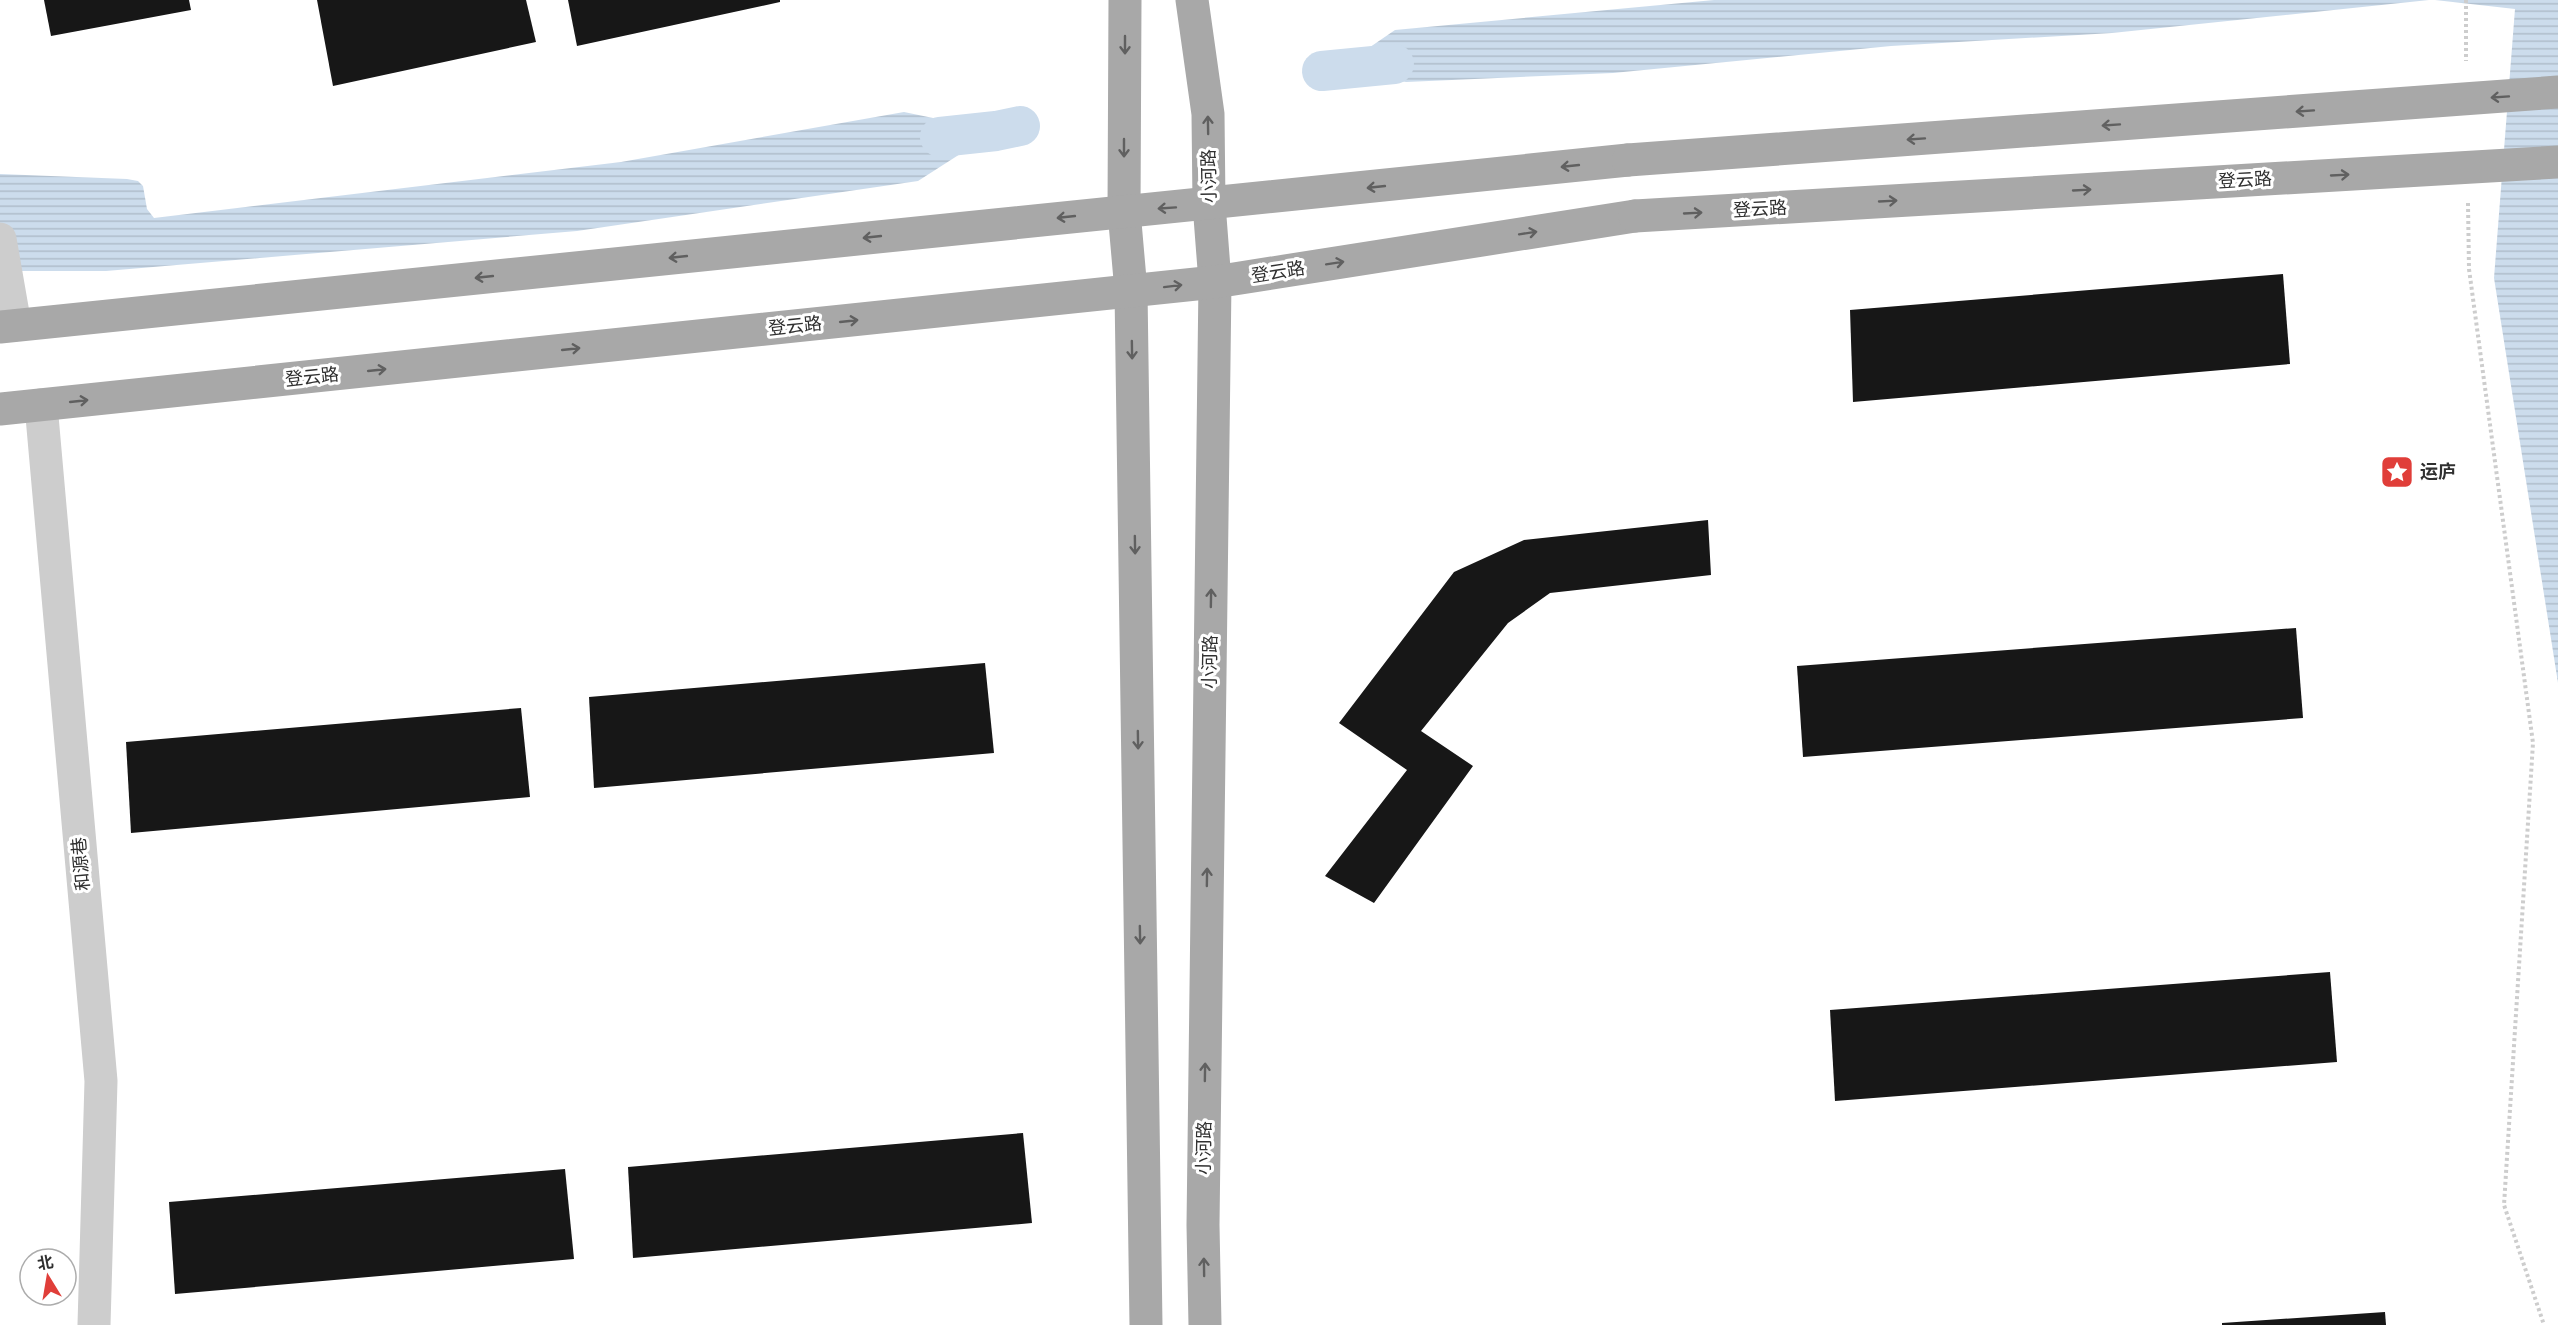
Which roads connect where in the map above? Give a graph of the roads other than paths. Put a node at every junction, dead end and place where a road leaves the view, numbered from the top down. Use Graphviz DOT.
graph roads {
  1 [pos="1125,0"];
  2 [pos="1192,0"];
  3 [pos="2558,93"];
  4 [pos="2558,162"];
  5 [pos="1209,204"];
  6 [pos="1124,211"];
  7 [pos="2,251"];
  8 [pos="1215,282"];
  9 [pos="1131,291"];
  10 [pos="8,326"];
  11 [pos="40,405"];
  12 [pos="0,409"];
  13 [pos="94,1325"];
  14 [pos="1146,1325"];
  15 [pos="1205,1325"];
  1 -- 6 [label="main road, one-way"];
  5 -- 2 [label="main road, 小河路, one-way"];
  3 -- 5 [label="main road, one-way, bridge"];
  8 -- 4 [label="main road, 登云路, one-way, bridge"];
  5 -- 6 [label="main road, one-way"];
  5 -- 8 [label="main road, 小河路"];
  6 -- 9 [label="main road"];
  6 -- 10 [label="main road, one-way"];
  7 -- 10 [label="street"];
  9 -- 8 [label="main road, 登云路, one-way"];
  15 -- 8 [label="main road, 小河路, one-way"];
  11 -- 9 [label="main road, 登云路, one-way"];
  9 -- 14 [label="main road, one-way"];
  11 -- 12 [label="main road, 登云路"];
  11 -- 13 [label="street, 和源巷"];
}
